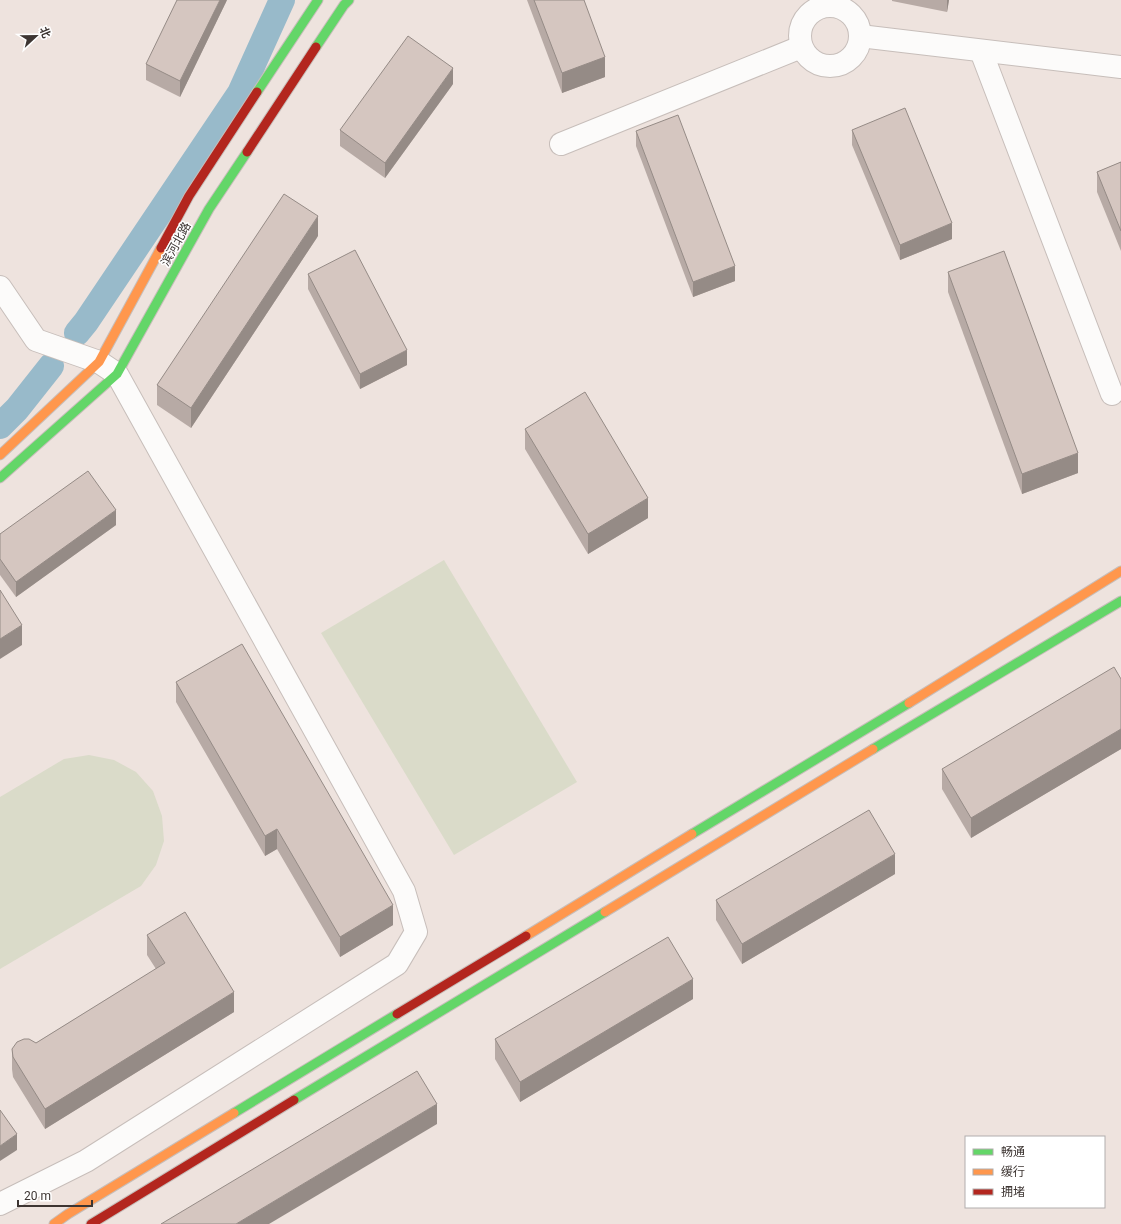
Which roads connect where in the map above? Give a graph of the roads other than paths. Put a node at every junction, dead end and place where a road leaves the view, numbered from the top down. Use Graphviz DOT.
graph roads {
  1 [pos="318,0"];
  2 [pos="349,0"];
  3 [pos="803,8"];
  4 [pos="860,36"];
  5 [pos="801,47"];
  6 [pos="981,51"];
  7 [pos="1121,68"];
  8 [pos="561,144"];
  9 [pos="0,287"];
  10 [pos="99,362"];
  11 [pos="117,374"];
  12 [pos="1112,394"];
  13 [pos="0,455"];
  14 [pos="0,478"];
  15 [pos="1121,571"];
  16 [pos="1121,601"];
  17 [pos="0,1204"];
  18 [pos="54,1224"];
  19 [pos="91,1224"];
  1 -- 10 [label="main road, 滨河北路"];
  2 -- 11 [label="main road, 滨河北路"];
  3 -- 4 [label="street"];
  3 -- 5 [label="street"];
  4 -- 5 [label="street"];
  4 -- 6 [label="street"];
  5 -- 8 [label="street"];
  6 -- 7 [label="street"];
  6 -- 12 [label="street"];
  9 -- 10 [label="street"];
  10 -- 11 [label="street"];
  10 -- 13 [label="main road, 滨河北路"];
  11 -- 14 [label="main road, 滨河北路"];
  11 -- 17 [label="street"];
  15 -- 18 [label="main road"];
  16 -- 19 [label="main road"];
}
